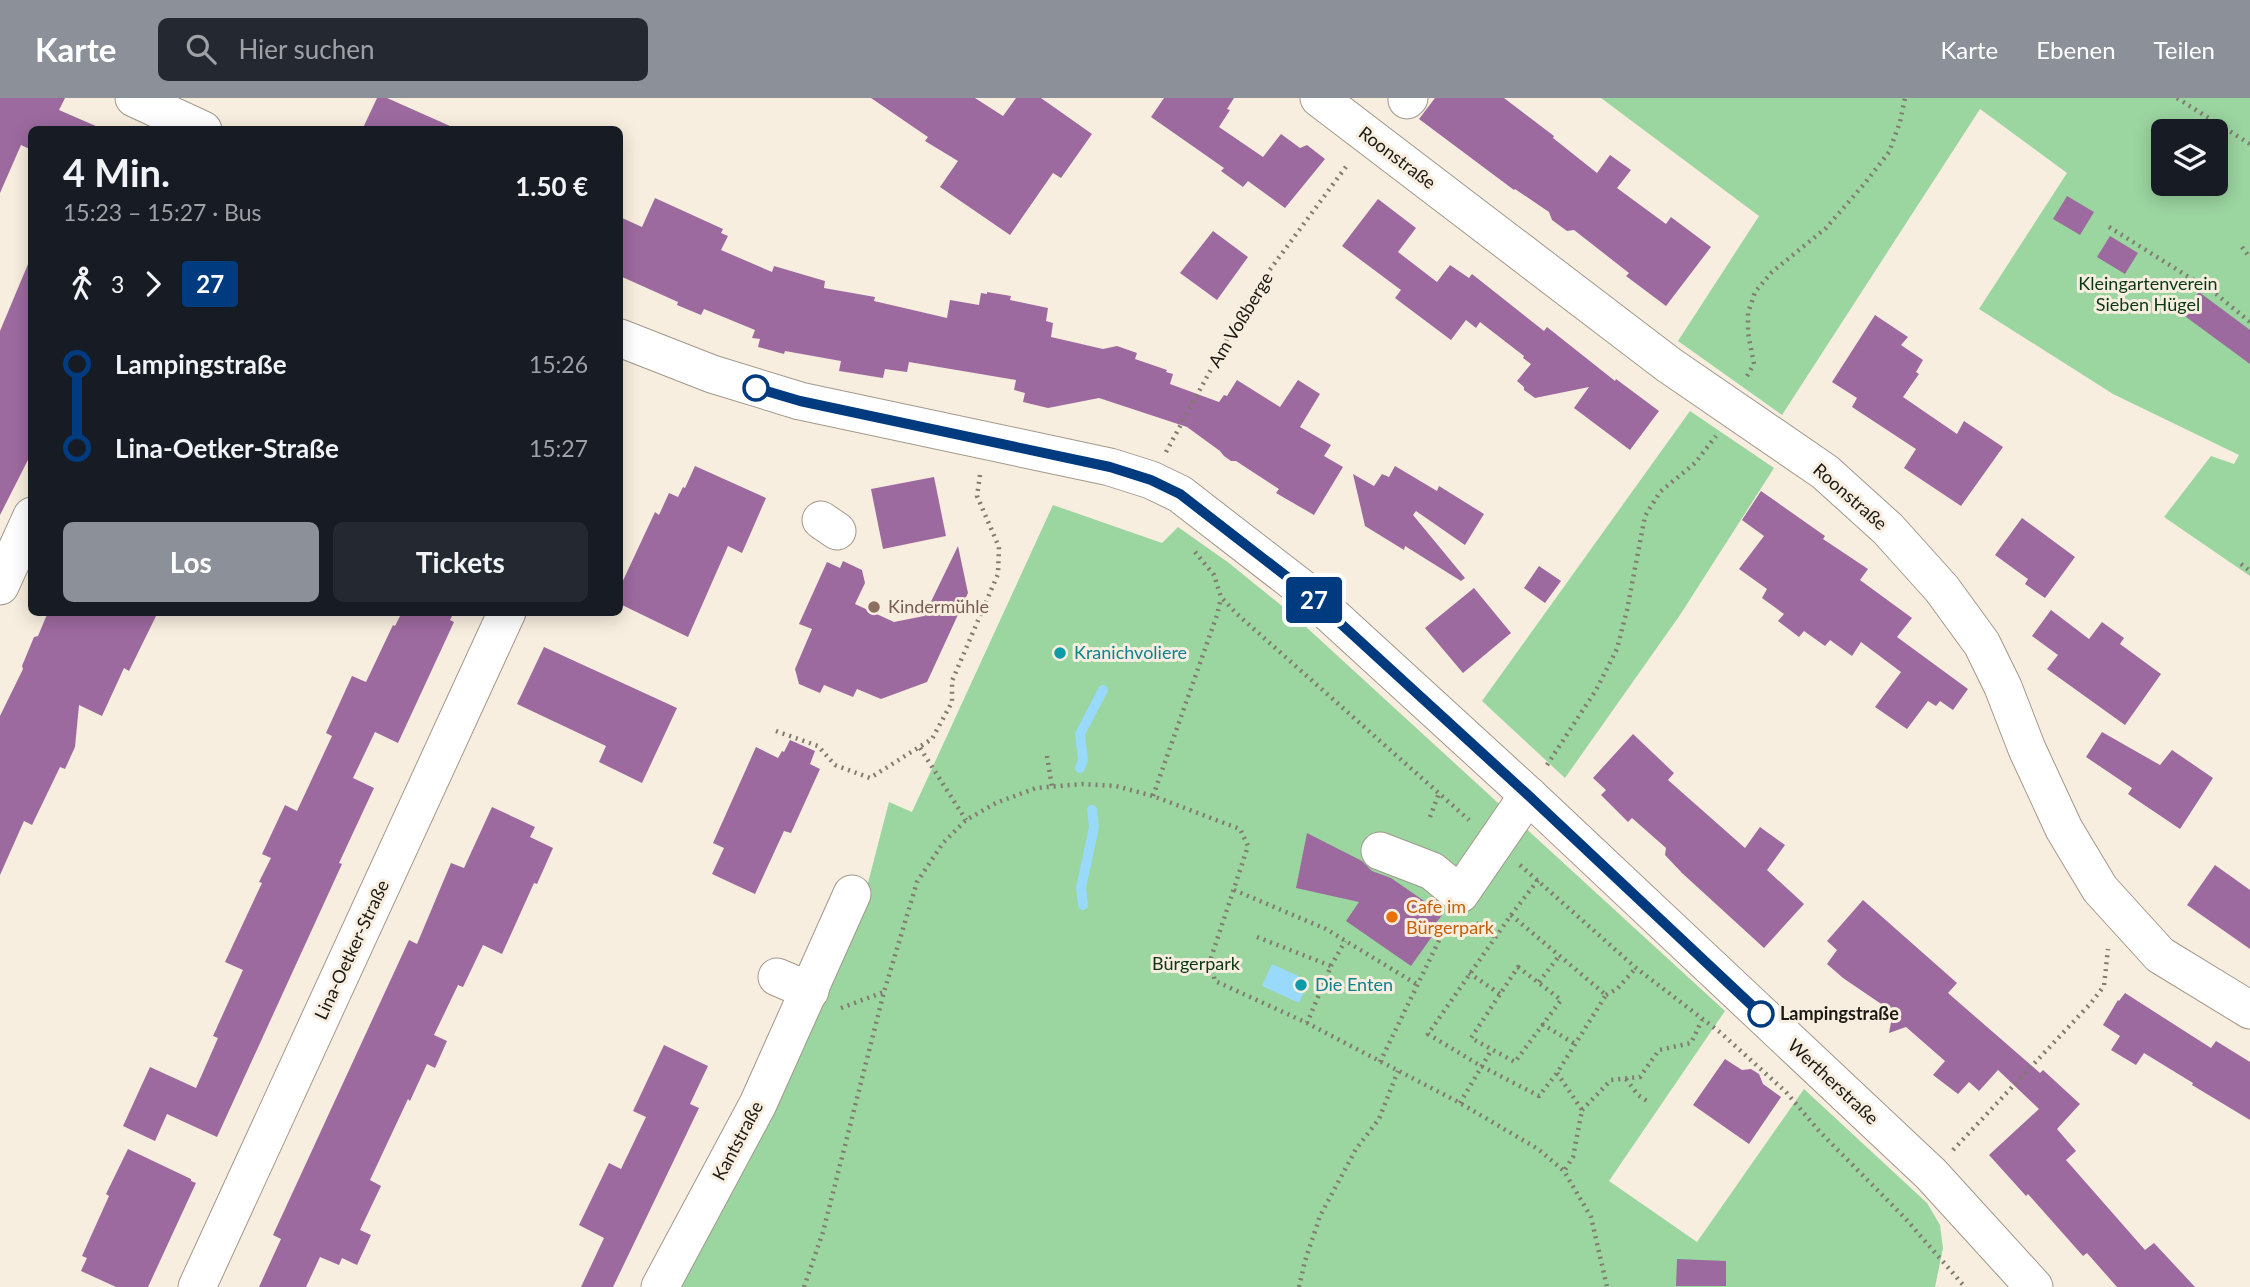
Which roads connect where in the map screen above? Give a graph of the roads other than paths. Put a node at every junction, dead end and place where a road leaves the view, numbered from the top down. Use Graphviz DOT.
graph roads {
  1 [pos="134,98"];
  2 [pos="1319,98"];
  3 [pos="194,126"];
  4 [pos="623,350"];
  5 [pos="28,525"];
  6 [pos="0,586"];
  7 [pos="505,616"];
  8 [pos="1528,795"];
  9 [pos="1380,850"];
  10 [pos="852,894"];
  11 [pos="777,977"];
  12 [pos="810,991"];
  13 [pos="2250,1010"];
  14 [pos="2014,1280"];
  15 [pos="197,1287"];
  16 [pos="660,1287"];
  1 -- 3 [label="street"];
  2 -- 13 [label="street, Roonstraße"];
  4 -- 8 [label="street, Wertherstraße"];
  5 -- 6 [label="street"];
  7 -- 15 [label="street, Lina-Oetker-Straße"];
  8 -- 9 [label="street"];
  8 -- 14 [label="street, Wertherstraße"];
  10 -- 12 [label="street, Kantstraße"];
  11 -- 12 [label="street"];
  12 -- 16 [label="street, Kantstraße"];
}
